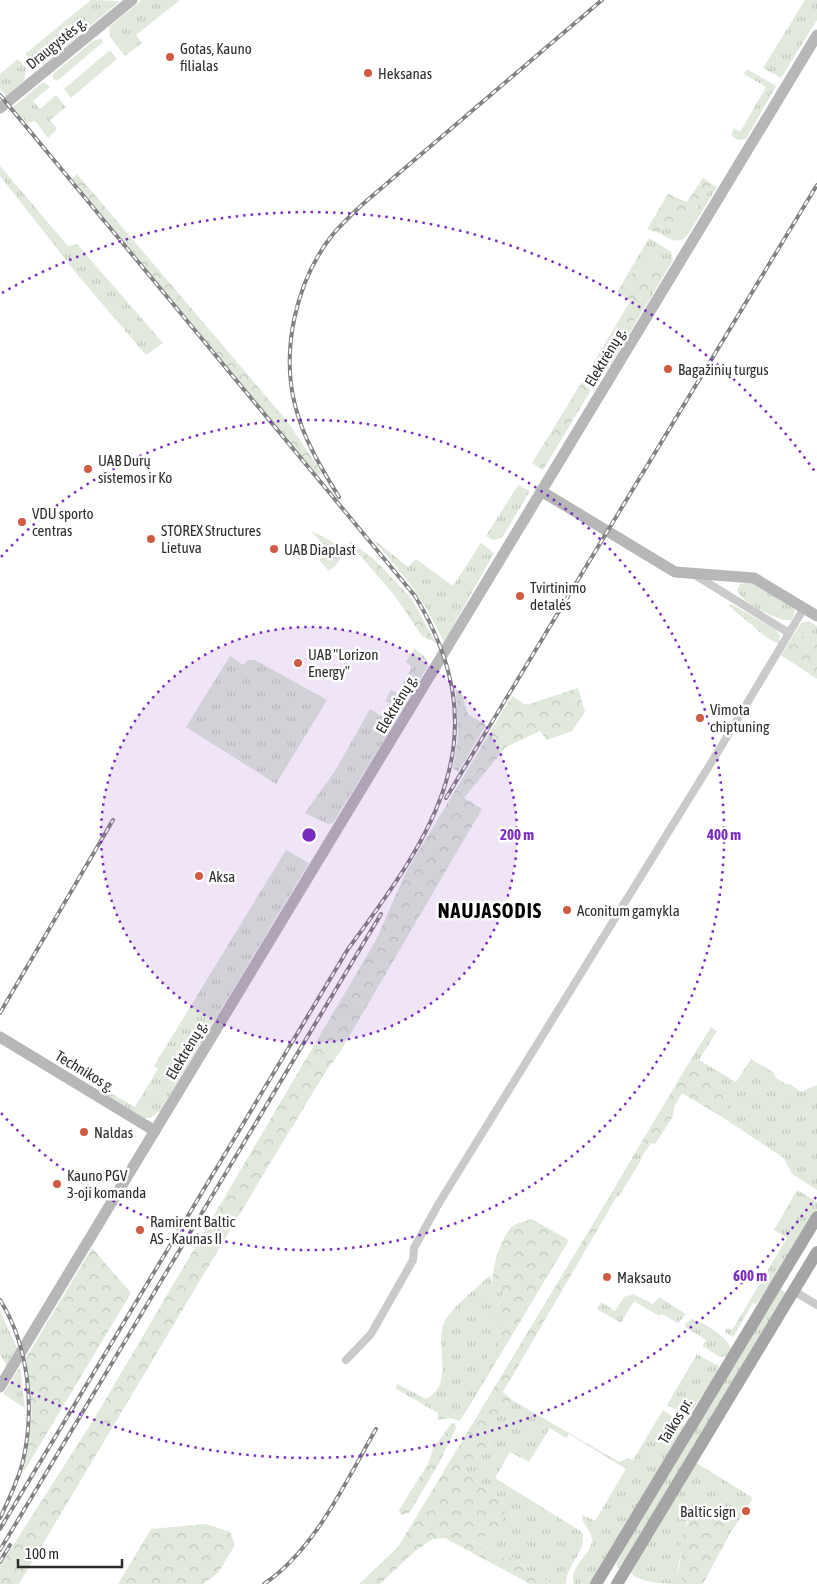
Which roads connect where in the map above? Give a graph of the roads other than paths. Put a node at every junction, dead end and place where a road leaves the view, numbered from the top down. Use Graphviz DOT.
graph roads {
  1 [pos="132,0"];
  2 [pos="817,35"];
  3 [pos="0,108"];
  4 [pos="541,491"];
  5 [pos="695,575"];
  6 [pos="804,608"];
  7 [pos="817,616"];
  8 [pos="789,633"];
  9 [pos="0,1037"];
  10 [pos="155,1131"];
  11 [pos="817,1217"];
  12 [pos="817,1252"];
  13 [pos="783,1274"];
  14 [pos="794,1291"];
  15 [pos="817,1305"];
  16 [pos="346,1360"];
  17 [pos="0,1388"];
  18 [pos="609,1561"];
  19 [pos="619,1580"];
  20 [pos="596,1584"];
  1 -- 3 [label="street, Draugystės g."];
  2 -- 4 [label="street, Elektrėnų g."];
  4 -- 5 [label="street"];
  4 -- 10 [label="street, Elektrėnų g."];
  5 -- 6 [label="street"];
  5 -- 8 [label="street"];
  6 -- 7 [label="street"];
  6 -- 8 [label="street"];
  8 -- 16 [label="street"];
  9 -- 10 [label="street, Technikos g."];
  10 -- 17 [label="street, Elektrėnų g."];
  11 -- 13 [label="main road, Taikos pr."];
  12 -- 14 [label="main road"];
  13 -- 14 [label="main road"];
  13 -- 18 [label="main road, Taikos pr."];
  14 -- 15 [label="street"];
  14 -- 19 [label="main road"];
  18 -- 19 [label="main road"];
  18 -- 20 [label="main road, Taikos pr."];
}
